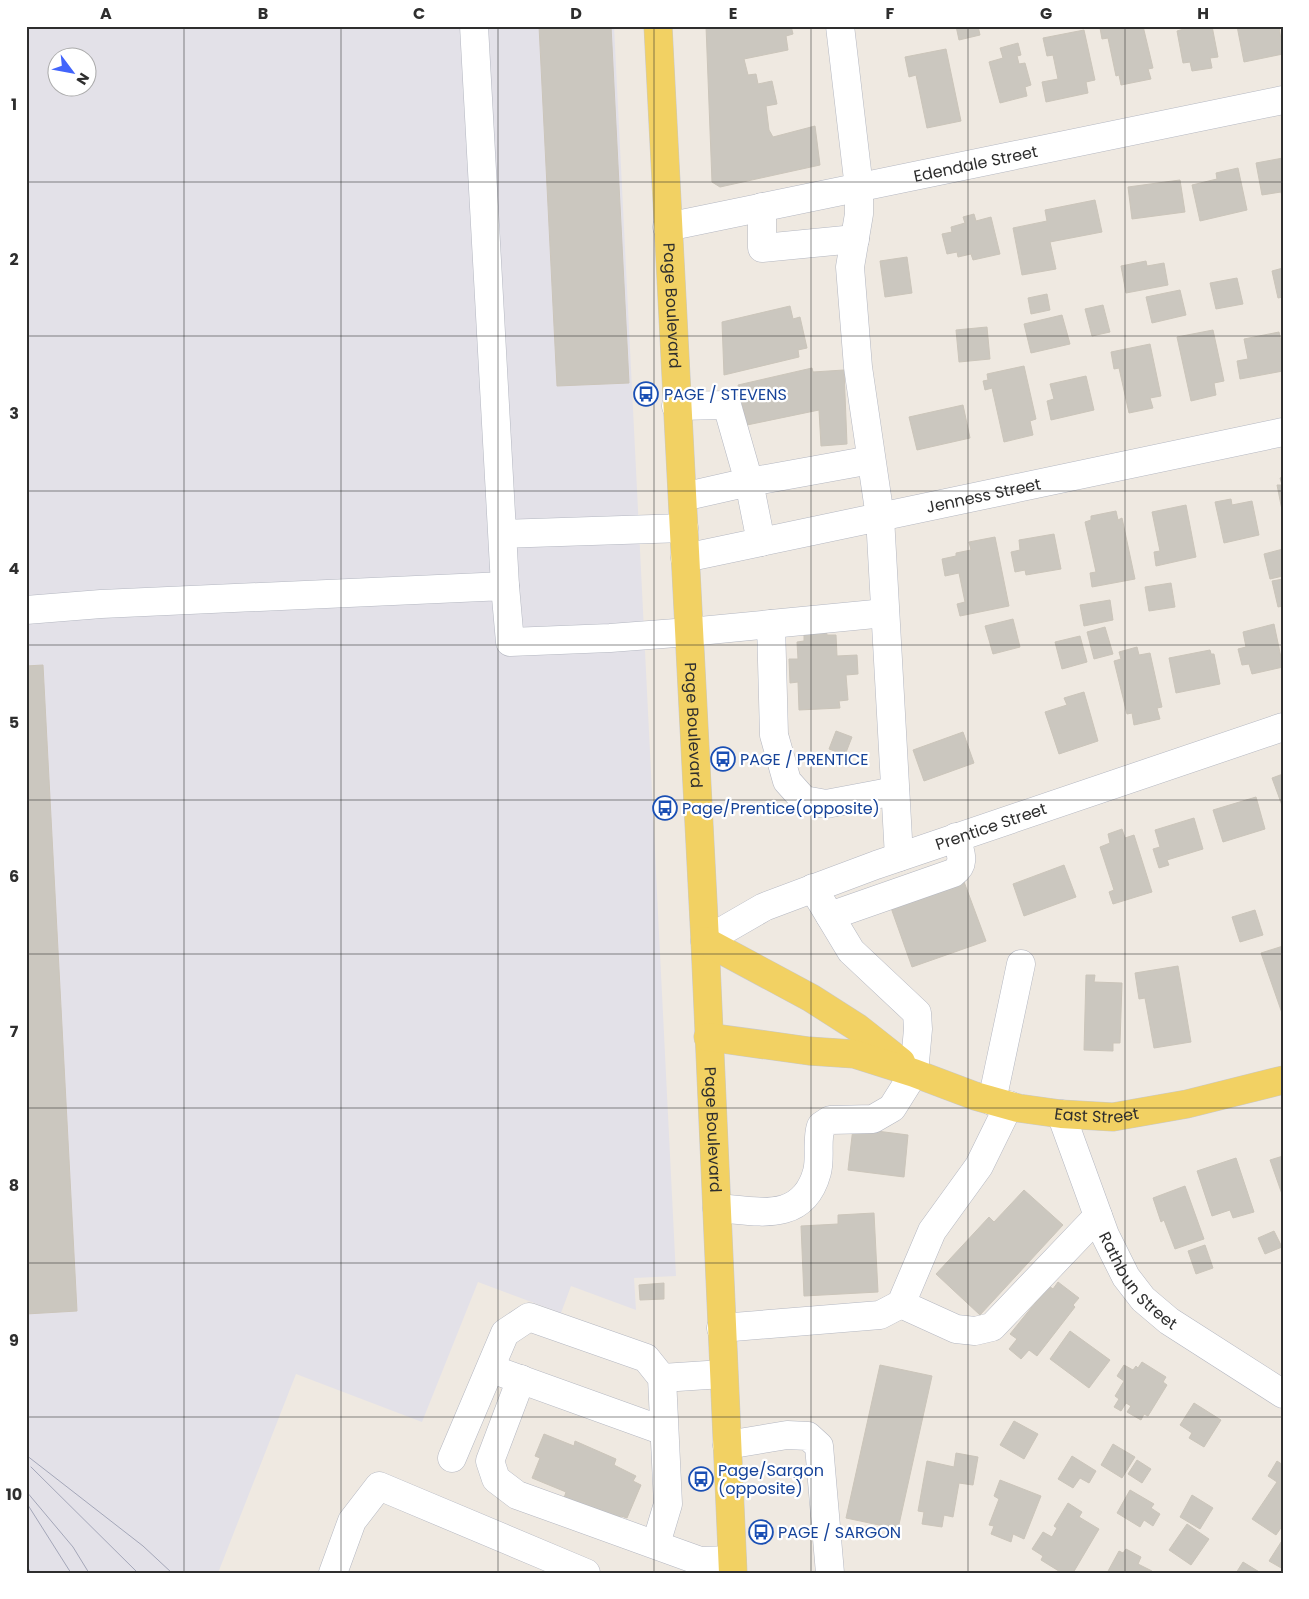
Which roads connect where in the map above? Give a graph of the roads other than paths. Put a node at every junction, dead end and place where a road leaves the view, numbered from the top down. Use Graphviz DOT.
graph roads {
  1 [pos="474,26"];
  2 [pos="658,26"];
  3 [pos="840,26"];
  4 [pos="1283,100"];
  5 [pos="859,188"];
  6 [pos="762,208"];
  7 [pos="667,227"];
  8 [pos="855,239"];
  9 [pos="676,406"];
  10 [pos="1283,432"];
  11 [pos="871,460"];
  12 [pos="749,482"];
  13 [pos="683,497"];
  14 [pos="880,517"];
  15 [pos="684,528"];
  16 [pos="502,534"];
  17 [pos="761,542"];
  18 [pos="685,558"];
  19 [pos="505,586"];
  20 [pos="26,610"];
  21 [pos="885,613"];
  22 [pos="771,624"];
  23 [pos="689,632"];
  24 [pos="1283,727"];
  25 [pos="895,791"];
  26 [pos="956,837"];
  27 [pos="899,857"];
  28 [pos="813,888"];
  29 [pos="830,916"];
  30 [pos="705,941"];
  31 [pos="1022,964"];
  32 [pos="708,1036"];
  33 [pos="914,1072"];
  34 [pos="1283,1080"];
  35 [pos="1000,1103"];
  36 [pos="1062,1114"];
  37 [pos="717,1208"];
  38 [pos="1098,1216"];
  39 [pos="901,1304"];
  40 [pos="721,1328"];
  41 [pos="490,1368"];
  42 [pos="723,1374"];
  43 [pos="662,1378"];
  44 [pos="521,1379"];
  45 [pos="1283,1394"];
  46 [pos="664,1431"];
  47 [pos="727,1445"];
  48 [pos="452,1458"];
  49 [pos="656,1544"];
  50 [pos="732,1566"];
  51 [pos="333,1573"];
  52 [pos="586,1573"];
  53 [pos="830,1573"];
  1 -- 16 [label="street"];
  2 -- 7 [label="main road, Page Boulevard"];
  3 -- 5 [label="street"];
  4 -- 5 [label="street, Edendale Street"];
  5 -- 6 [label="street, Edendale Street"];
  5 -- 8 [label="street"];
  6 -- 7 [label="street, Edendale Street"];
  6 -- 8 [label="street"];
  7 -- 9 [label="main road, Page Boulevard"];
  8 -- 11 [label="street"];
  9 -- 12 [label="street"];
  9 -- 13 [label="main road, Page Boulevard"];
  10 -- 14 [label="street, Jenness Street"];
  11 -- 12 [label="street"];
  11 -- 14 [label="street"];
  12 -- 13 [label="street"];
  12 -- 17 [label="street"];
  13 -- 15 [label="main road, Page Boulevard"];
  14 -- 17 [label="street, Jenness Street"];
  14 -- 21 [label="street"];
  15 -- 16 [label="street"];
  15 -- 18 [label="main road, Page Boulevard"];
  16 -- 19 [label="street"];
  17 -- 18 [label="street, Jenness Street"];
  18 -- 23 [label="main road, Page Boulevard"];
  19 -- 20 [label="street"];
  19 -- 23 [label="street"];
  21 -- 22 [label="street"];
  21 -- 25 [label="street"];
  22 -- 23 [label="street"];
  22 -- 25 [label="street"];
  23 -- 30 [label="main road, Page Boulevard"];
  24 -- 26 [label="street, Prentice Street"];
  25 -- 27 [label="street"];
  26 -- 27 [label="street, Prentice Street"];
  26 -- 29 [label="street"];
  27 -- 28 [label="street, Prentice Street"];
  28 -- 29 [label="street"];
  28 -- 30 [label="street, Prentice Street"];
  29 -- 33 [label="street"];
  30 -- 32 [label="main road, Page Boulevard"];
  30 -- 33 [label="main road, East Street"];
  31 -- 35 [label="street"];
  32 -- 33 [label="main road, East Street"];
  32 -- 37 [label="main road, Page Boulevard"];
  33 -- 35 [label="main road, East Street"];
  33 -- 37 [label="street"];
  34 -- 36 [label="main road, East Street"];
  35 -- 36 [label="main road, East Street"];
  35 -- 39 [label="street"];
  36 -- 38 [label="street, Rathbun Street"];
  37 -- 40 [label="main road, Page Boulevard"];
  38 -- 39 [label="street"];
  38 -- 45 [label="street, Rathbun Street"];
  39 -- 40 [label="street"];
  40 -- 42 [label="main road, Page Boulevard"];
  41 -- 43 [label="street"];
  41 -- 44 [label="street"];
  41 -- 48 [label="street"];
  42 -- 43 [label="street"];
  42 -- 47 [label="main road, Page Boulevard"];
  43 -- 46 [label="street"];
  44 -- 46 [label="street"];
  44 -- 49 [label="street"];
  46 -- 49 [label="street"];
  47 -- 50 [label="main road, Page Boulevard"];
  47 -- 53 [label="street"];
  49 -- 50 [label="street"];
  51 -- 52 [label="street"];
}
